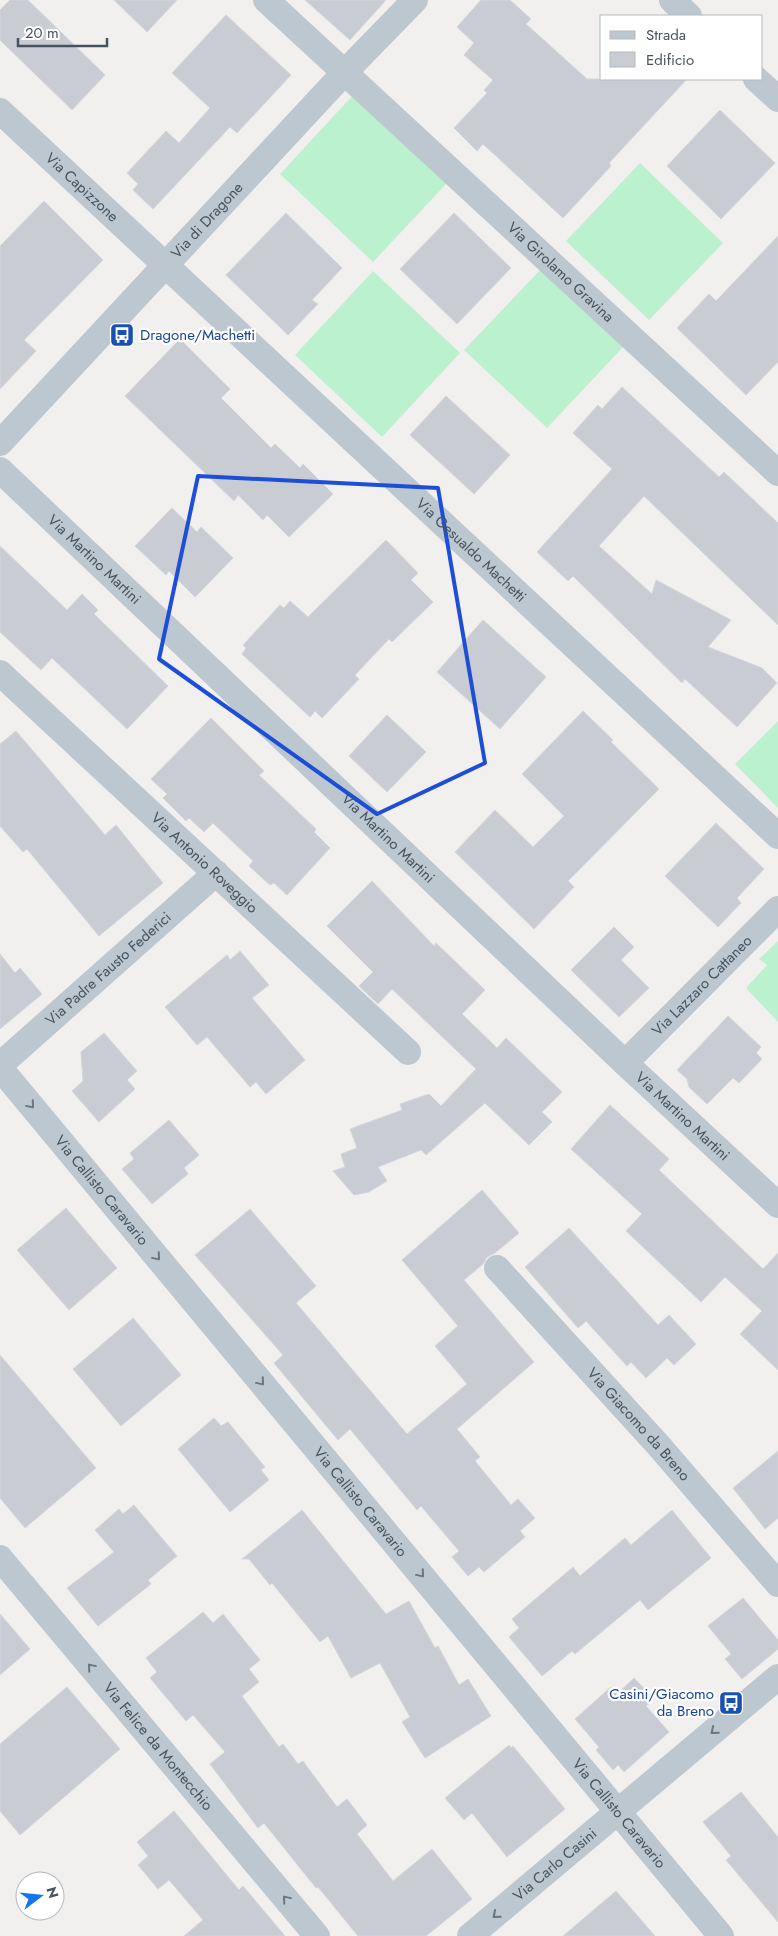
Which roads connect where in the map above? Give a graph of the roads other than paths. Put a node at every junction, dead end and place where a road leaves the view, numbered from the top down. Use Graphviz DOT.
graph roads {
  1 [pos="266,0"];
  2 [pos="415,0"];
  3 [pos="672,0"];
  4 [pos="688,15"];
  5 [pos="344,73"];
  6 [pos="757,80"];
  7 [pos="778,99"];
  8 [pos="0,111"];
  9 [pos="164,266"];
  10 [pos="0,443"];
  11 [pos="0,470"];
  12 [pos="778,473"];
  13 [pos="0,673"];
  14 [pos="778,836"];
  15 [pos="216,873"];
  16 [pos="778,909"];
  17 [pos="408,1052"];
  18 [pos="625,1063"];
  19 [pos="0,1066"];
  20 [pos="778,1205"];
  21 [pos="497,1268"];
  22 [pos="0,1558"];
  23 [pos="778,1584"];
  24 [pos="778,1677"];
  25 [pos="619,1812"];
  26 [pos="317,1936"];
  27 [pos="470,1936"];
  28 [pos="721,1936"];
  1 -- 5 [label="street, Via Girolamo Gravina"];
  2 -- 5 [label="street, Via di Dragone"];
  3 -- 4 [label="street"];
  5 -- 9 [label="street, Via di Dragone"];
  5 -- 12 [label="street, Via Girolamo Gravina"];
  6 -- 7 [label="street"];
  8 -- 9 [label="street, Via Capizzone"];
  9 -- 10 [label="street, Via di Dragone"];
  9 -- 14 [label="street, Via Gesualdo Machetti"];
  11 -- 18 [label="street, Via Martino Martini"];
  13 -- 15 [label="street, Via Antonio Roveggio"];
  15 -- 17 [label="street, Via Antonio Roveggio"];
  15 -- 19 [label="street, Via Padre Fausto Federici"];
  16 -- 18 [label="street, Via Lazzaro Cattaneo"];
  18 -- 20 [label="street, Via Martino Martini"];
  19 -- 25 [label="street, Via Callisto Caravario, one-way"];
  21 -- 23 [label="street, Via Giacomo da Breno"];
  26 -- 22 [label="street, Via Felice da Montecchio, one-way"];
  24 -- 25 [label="street, Via Carlo Casini, one-way"];
  25 -- 27 [label="street, Via Carlo Casini, one-way"];
  25 -- 28 [label="street, Via Callisto Caravario"];
}
